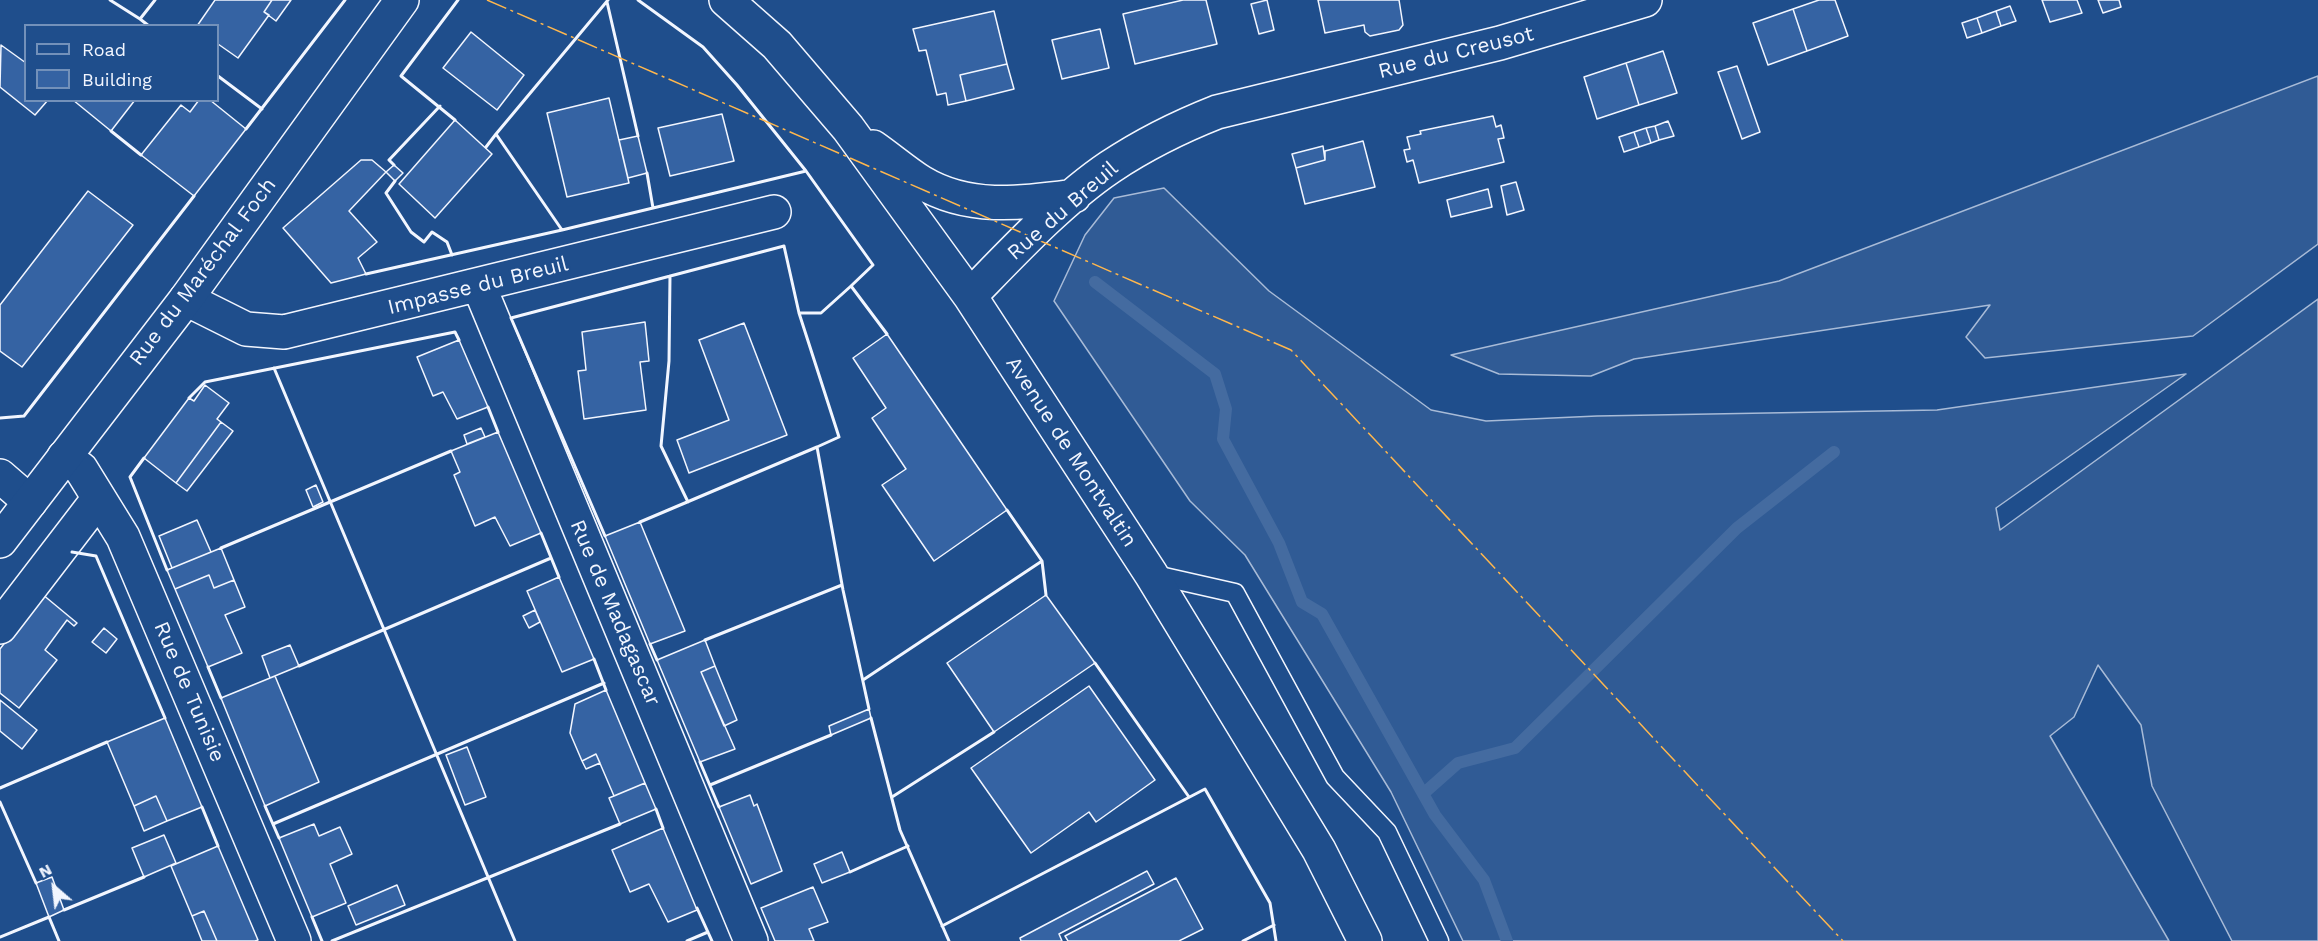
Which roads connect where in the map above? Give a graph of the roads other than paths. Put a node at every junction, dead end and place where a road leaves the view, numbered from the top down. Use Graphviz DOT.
graph roads {
  1 [pos="402,0"];
  2 [pos="726,0"];
  3 [pos="1645,0"];
  4 [pos="1266,99"];
  5 [pos="848,128"];
  6 [pos="1074,196"];
  7 [pos="774,212"];
  8 [pos="479,286"];
  9 [pos="970,296"];
  10 [pos="186,299"];
  11 [pos="64,457"];
  12 [pos="0,476"];
  13 [pos="99,498"];
  14 [pos="30,502"];
  15 [pos="0,541"];
  16 [pos="1151,574"];
  17 [pos="0,627"];
  18 [pos="294,941"];
  19 [pos="752,941"];
  20 [pos="1365,941"];
  21 [pos="1439,941"];
  1 -- 10 [label="street, Rue du Maréchal Foch"];
  2 -- 5 [label="street, Avenue de Montvaltin"];
  3 -- 4 [label="street, Rue du Creusot"];
  4 -- 6 [label="street, Rue du Breuil"];
  5 -- 6 [label="street"];
  5 -- 9 [label="street, Avenue de Montvaltin"];
  6 -- 9 [label="street, Rue du Breuil"];
  7 -- 8 [label="street, Impasse du Breuil"];
  8 -- 10 [label="street, Impasse du Breuil"];
  8 -- 19 [label="street, Rue de Madagascar"];
  9 -- 16 [label="street, Avenue de Montvaltin"];
  10 -- 11 [label="street, Rue du Maréchal Foch"];
  11 -- 13 [label="street, Rue de Tunisie"];
  11 -- 14 [label="street, Rue du Maréchal Foch"];
  12 -- 14 [label="street"];
  13 -- 17 [label="street"];
  13 -- 18 [label="street, Rue de Tunisie"];
  14 -- 15 [label="street, Rue du Maréchal Foch"];
  16 -- 20 [label="street, Avenue de Montvaltin"];
  16 -- 21 [label="lane"];
}
